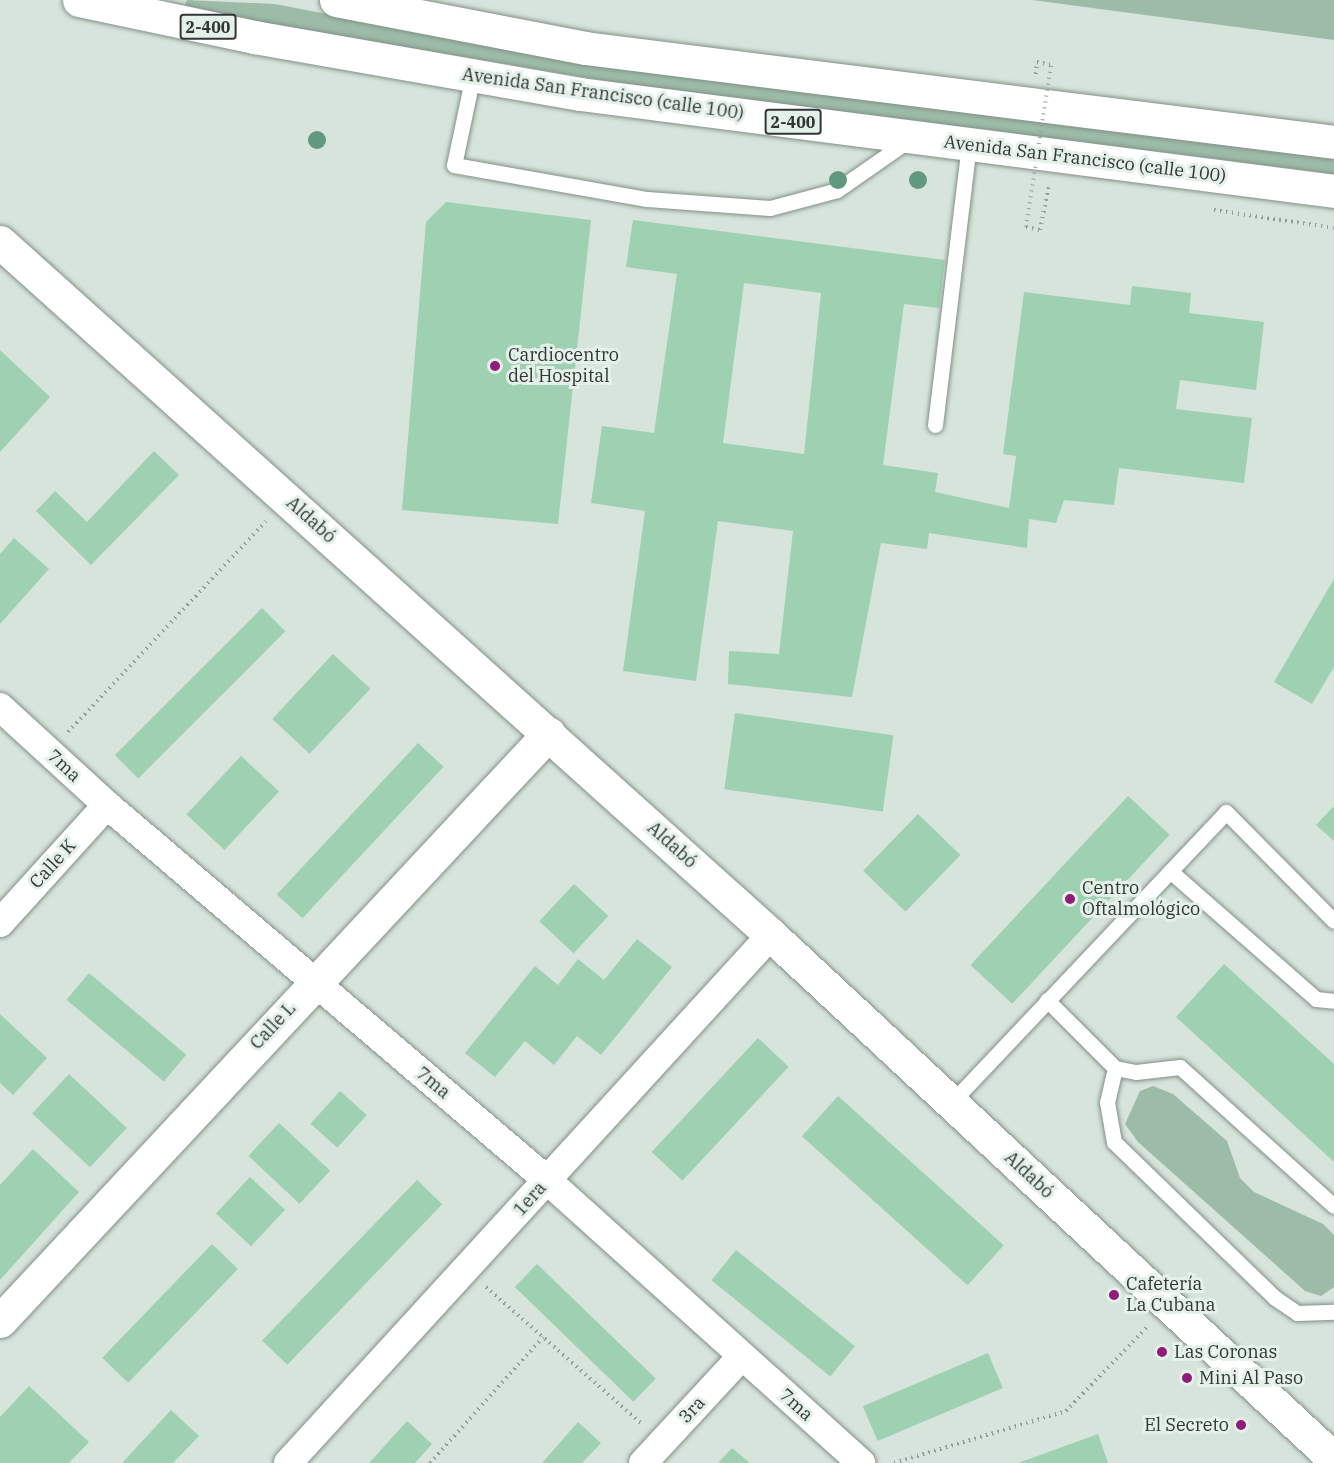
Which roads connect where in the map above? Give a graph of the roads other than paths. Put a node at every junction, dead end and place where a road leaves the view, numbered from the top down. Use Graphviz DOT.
graph roads {
  1 [pos="79,0"];
  2 [pos="336,0"];
  3 [pos="165,9"];
  4 [pos="473,75"];
  5 [pos="912,137"];
  6 [pos="1334,142"];
  7 [pos="969,145"];
  8 [pos="1334,190"];
  9 [pos="0,242"];
  10 [pos="935,425"];
  11 [pos="0,707"];
  12 [pos="549,733"];
  13 [pos="107,805"];
  14 [pos="1170,871"];
  15 [pos="1334,921"];
  16 [pos="0,923"];
  17 [pos="771,935"];
  18 [pos="314,981"];
  19 [pos="1047,1000"];
  20 [pos="1334,1001"];
  21 [pos="1115,1068"];
  22 [pos="951,1102"];
  23 [pos="547,1180"];
  24 [pos="1334,1206"];
  25 [pos="1334,1312"];
  26 [pos="0,1321"];
  27 [pos="741,1357"];
  28 [pos="1334,1459"];
  29 [pos="288,1463"];
  30 [pos="643,1463"];
  31 [pos="861,1463"];
  1 -- 3 [label="main road, 2-400"];
  2 -- 6 [label="main road"];
  3 -- 4 [label="main road, Avenida San Francisco (calle 100) / 2-400"];
  4 -- 5 [label="main road, Avenida San Francisco (calle 100) / 2-400"];
  4 -- 5 [label="lane"];
  5 -- 7 [label="main road, Avenida San Francisco (calle 100) / 2-400"];
  7 -- 8 [label="main road, Avenida San Francisco (calle 100) / 2-400"];
  7 -- 10 [label="lane"];
  9 -- 12 [label="main road, Aldabó"];
  11 -- 13 [label="street, 7ma"];
  12 -- 17 [label="main road, Aldabó"];
  12 -- 18 [label="main road, Calle L"];
  13 -- 16 [label="street, Calle K"];
  13 -- 18 [label="street, 7ma"];
  14 -- 15 [label="lane"];
  14 -- 19 [label="lane"];
  14 -- 20 [label="lane"];
  17 -- 22 [label="main road, Aldabó"];
  17 -- 23 [label="street, 1era"];
  18 -- 23 [label="street, 7ma"];
  18 -- 26 [label="main road, Calle L"];
  19 -- 21 [label="lane"];
  19 -- 22 [label="lane"];
  21 -- 24 [label="lane"];
  21 -- 25 [label="lane"];
  22 -- 28 [label="main road, Aldabó"];
  23 -- 27 [label="street, 7ma"];
  23 -- 29 [label="street, 1era"];
  27 -- 30 [label="street, 3ra"];
  27 -- 31 [label="street, 7ma"];
}
